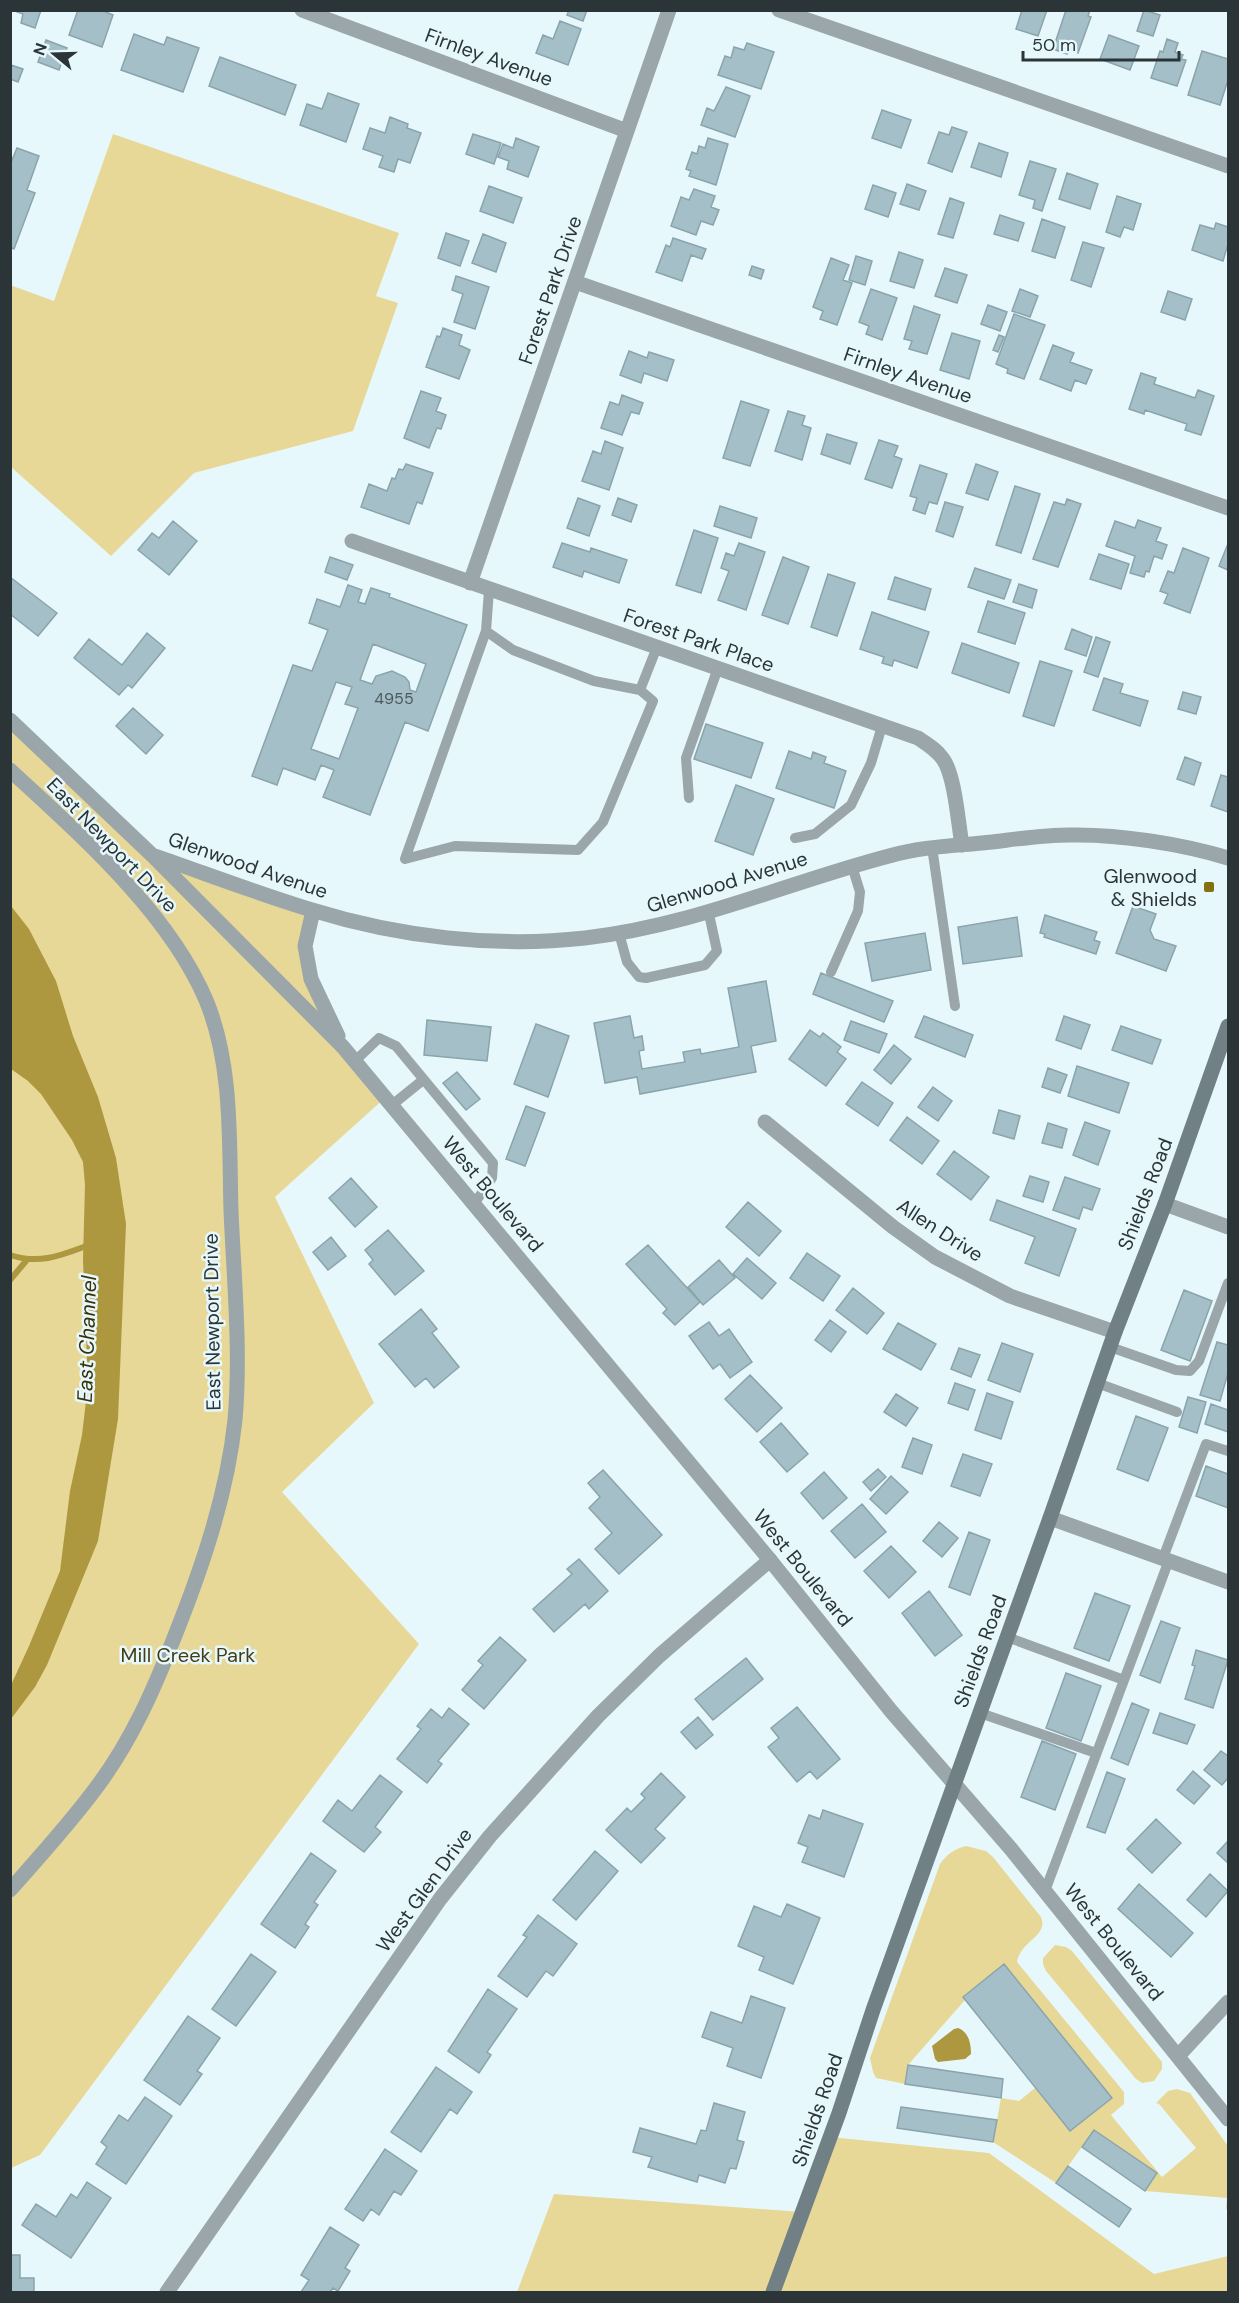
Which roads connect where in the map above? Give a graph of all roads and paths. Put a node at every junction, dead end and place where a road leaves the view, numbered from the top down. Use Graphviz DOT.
graph roads {
  1 [pos="302,10"];
  2 [pos="669,10"];
  3 [pos="779,10"];
  4 [pos="627,131"];
  5 [pos="1228,166"];
  6 [pos="575,282"];
  7 [pos="1228,508"];
  8 [pos="352,541"];
  9 [pos="470,583"];
  10 [pos="489,590"];
  11 [pos="486,631"];
  12 [pos="657,647"];
  13 [pos="718,668"];
  14 [pos="640,690"];
  15 [pos="10,720"];
  16 [pos="882,726"];
  17 [pos="10,770"];
  18 [pos="688,798"];
  19 [pos="795,838"];
  20 [pos="962,845"];
  21 [pos="933,847"];
  22 [pos="152,855"];
  23 [pos="1228,858"];
  24 [pos="852,866"];
  25 [pos="313,911"];
  26 [pos="709,914"];
  27 [pos="619,933"];
  28 [pos="831,972"];
  29 [pos="956,1006"];
  30 [pos="1228,1026"];
  31 [pos="343,1047"];
  32 [pos="355,1061"];
  33 [pos="423,1080"];
  34 [pos="392,1105"];
  35 [pos="765,1122"];
  36 [pos="474,1204"];
  37 [pos="1165,1204"];
  38 [pos="1228,1227"];
  39 [pos="1228,1283"];
  40 [pos="1112,1340"];
  41 [pos="1097,1383"];
  42 [pos="1177,1412"];
  43 [pos="1228,1452"];
  44 [pos="1050,1518"];
  45 [pos="1166,1559"];
  46 [pos="770,1560"];
  47 [pos="1228,1582"];
  48 [pos="1007,1637"];
  49 [pos="1124,1680"];
  50 [pos="980,1713"];
  51 [pos="1096,1754"];
  52 [pos="954,1784"];
  53 [pos="10,1890"];
  54 [pos="1045,1891"];
  55 [pos="1228,2002"];
  56 [pos="1179,2055"];
  57 [pos="1228,2119"];
  58 [pos="167,2292"];
  59 [pos="773,2292"];
  1 -- 4 [label="street, Firnley Avenue"];
  2 -- 4 [label="street, Forest Park Drive"];
  3 -- 5 [label="street"];
  4 -- 6 [label="street, Forest Park Drive"];
  6 -- 7 [label="street, Firnley Avenue"];
  6 -- 9 [label="street, Forest Park Drive"];
  8 -- 9 [label="street, Forest Park Place"];
  9 -- 10 [label="street, Forest Park Place"];
  10 -- 11 [label="lane"];
  10 -- 12 [label="street, Forest Park Place"];
  11 -- 14 [label="lane"];
  11 -- 14 [label="lane"];
  12 -- 13 [label="street, Forest Park Place"];
  12 -- 14 [label="lane"];
  13 -- 16 [label="street, Forest Park Place"];
  13 -- 18 [label="lane"];
  15 -- 22 [label="street, Glenwood Avenue"];
  16 -- 19 [label="lane"];
  16 -- 20 [label="street, Forest Park Place"];
  17 -- 53 [label="street, East Newport Drive"];
  20 -- 21 [label="street, Glenwood Avenue"];
  20 -- 23 [label="street, Glenwood Avenue"];
  21 -- 24 [label="street, Glenwood Avenue"];
  21 -- 29 [label="lane"];
  22 -- 25 [label="street, Glenwood Avenue"];
  22 -- 31 [label="street, West Boulevard"];
  24 -- 26 [label="street, Glenwood Avenue"];
  24 -- 28 [label="lane"];
  25 -- 27 [label="street, Glenwood Avenue"];
  25 -- 31 [label="street, West Boulevard"];
  26 -- 27 [label="street, Glenwood Avenue"];
  26 -- 27 [label="lane"];
  30 -- 37 [label="main road, Shields Road"];
  31 -- 32 [label="street, West Boulevard"];
  32 -- 33 [label="lane"];
  32 -- 34 [label="street, West Boulevard"];
  33 -- 34 [label="lane"];
  33 -- 36 [label="lane"];
  34 -- 36 [label="street, West Boulevard"];
  35 -- 40 [label="street, Allen Drive"];
  36 -- 46 [label="street, West Boulevard"];
  37 -- 38 [label="street"];
  37 -- 40 [label="main road, Shields Road"];
  39 -- 40 [label="lane"];
  40 -- 41 [label="main road, Shields Road"];
  41 -- 42 [label="lane"];
  41 -- 44 [label="main road, Shields Road"];
  43 -- 45 [label="lane"];
  44 -- 45 [label="street"];
  44 -- 48 [label="main road, Shields Road"];
  45 -- 47 [label="street"];
  45 -- 49 [label="lane"];
  46 -- 52 [label="street, West Boulevard"];
  46 -- 58 [label="street, West Glen Drive"];
  48 -- 49 [label="lane"];
  48 -- 50 [label="main road, Shields Road"];
  49 -- 51 [label="lane"];
  50 -- 51 [label="lane"];
  50 -- 52 [label="main road, Shields Road"];
  51 -- 54 [label="lane"];
  52 -- 54 [label="street, West Boulevard"];
  52 -- 59 [label="main road, Shields Road"];
  54 -- 56 [label="street, West Boulevard"];
  55 -- 56 [label="street"];
  56 -- 57 [label="street, West Boulevard"];
}
